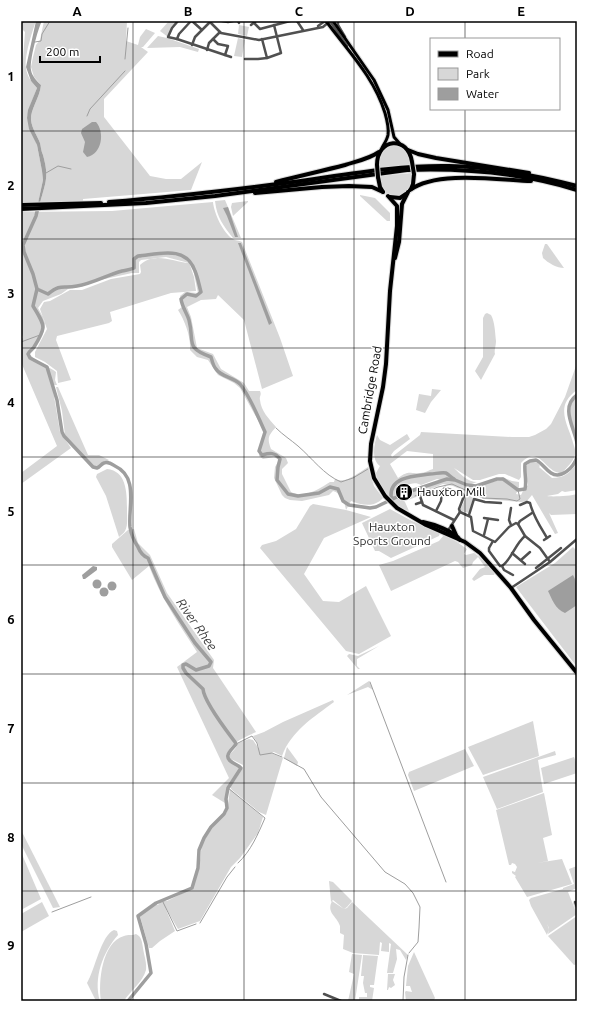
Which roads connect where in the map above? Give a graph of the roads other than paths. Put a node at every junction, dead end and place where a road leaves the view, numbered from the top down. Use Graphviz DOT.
graph roads {
  1 [pos="178,21"];
  2 [pos="192,21"];
  3 [pos="210,21"];
  4 [pos="222,21"];
  5 [pos="233,21"];
  6 [pos="290,21"];
  7 [pos="297,21"];
  8 [pos="338,21"];
  9 [pos="255,22"];
  10 [pos="328,22"];
  11 [pos="251,25"];
  12 [pos="274,25"];
  13 [pos="202,30"];
  14 [pos="303,30"];
  15 [pos="220,32"];
  16 [pos="277,36"];
  17 [pos="177,39"];
  18 [pos="213,39"];
  19 [pos="262,39"];
  20 [pos="192,45"];
  21 [pos="350,45"];
  22 [pos="207,50"];
  23 [pos="226,55"];
  24 [pos="231,57"];
  25 [pos="267,58"];
  26 [pos="245,59"];
  27 [pos="400,144"];
  28 [pos="381,150"];
  29 [pos="408,150"];
  30 [pos="551,179"];
  31 [pos="541,181"];
  32 [pos="577,186"];
  33 [pos="256,187"];
  34 [pos="577,190"];
  35 [pos="409,191"];
  36 [pos="383,192"];
  37 [pos="241,193"];
  38 [pos="388,196"];
  39 [pos="21,205"];
  40 [pos="30,207"];
  41 [pos="45,207"];
  42 [pos="21,209"];
  43 [pos="394,260"];
  44 [pos="442,491"];
  45 [pos="430,493"];
  46 [pos="420,496"];
  47 [pos="422,502"];
  48 [pos="501,503"];
  49 [pos="416,504"];
  50 [pos="520,505"];
  51 [pos="511,508"];
  52 [pos="436,511"];
  53 [pos="460,512"];
  54 [pos="532,513"];
  55 [pos="469,515"];
  56 [pos="484,518"];
  57 [pos="488,519"];
  58 [pos="454,520"];
  59 [pos="498,520"];
  60 [pos="518,524"];
  61 [pos="452,525"];
  62 [pos="511,525"];
  63 [pos="448,533"];
  64 [pos="484,535"];
  65 [pos="456,536"];
  66 [pos="525,536"];
  67 [pos="550,536"];
  68 [pos="577,539"];
  69 [pos="460,540"];
  70 [pos="493,541"];
  71 [pos="561,548"];
  72 [pos="530,552"];
  73 [pos="512,553"];
  74 [pos="548,557"];
  75 [pos="521,560"];
  76 [pos="550,562"];
  77 [pos="525,564"];
  78 [pos="502,566"];
  79 [pos="536,568"];
  80 [pos="513,575"];
  81 [pos="511,588"];
  82 [pos="577,673"];
  83 [pos="575,902"];
  84 [pos="577,907"];
  85 [pos="324,994"];
  86 [pos="341,1001"];
  1 -- 17 [label="street"];
  2 -- 13 [label="street"];
  2 -- 17 [label="street"];
  3 -- 13 [label="street"];
  3 -- 15 [label="street"];
  4 -- 5 [label="street"];
  6 -- 12 [label="street"];
  7 -- 14 [label="street"];
  8 -- 21 [label="street"];
  9 -- 11 [label="street"];
  9 -- 12 [label="street"];
  10 -- 14 [label="street"];
  10 -- 21 [label="main road"];
  10 -- 28 [label="main road"];
  12 -- 16 [label="street"];
  13 -- 20 [label="street"];
  14 -- 16 [label="street"];
  15 -- 18 [label="street"];
  15 -- 19 [label="street"];
  16 -- 19 [label="street"];
  16 -- 25 [label="street"];
  17 -- 20 [label="street"];
  18 -- 22 [label="street"];
  18 -- 23 [label="street"];
  19 -- 25 [label="street"];
  20 -- 22 [label="street"];
  21 -- 27 [label="main road"];
  22 -- 23 [label="street"];
  23 -- 24 [label="street"];
  25 -- 26 [label="street"];
  27 -- 28 [label="highway"];
  27 -- 29 [label="highway"];
  28 -- 33 [label="highway"];
  28 -- 36 [label="highway, bridge"];
  29 -- 30 [label="highway"];
  29 -- 35 [label="highway, bridge"];
  30 -- 32 [label="highway"];
  30 -- 33 [label="highway"];
  31 -- 34 [label="highway"];
  31 -- 35 [label="highway"];
  31 -- 37 [label="highway"];
  33 -- 41 [label="highway"];
  35 -- 38 [label="highway"];
  35 -- 43 [label="highway, Cambridge Road"];
  36 -- 37 [label="highway"];
  36 -- 38 [label="highway"];
  37 -- 41 [label="highway"];
  38 -- 43 [label="highway, Cambridge Road"];
  39 -- 40 [label="highway"];
  40 -- 41 [label="highway"];
  40 -- 42 [label="highway"];
  43 -- 63 [label="highway, Cambridge Road"];
  44 -- 45 [label="street"];
  44 -- 52 [label="street"];
  44 -- 53 [label="street"];
  46 -- 47 [label="street"];
  47 -- 49 [label="street"];
  47 -- 52 [label="street"];
  48 -- 55 [label="street"];
  50 -- 54 [label="street"];
  51 -- 62 [label="street"];
  52 -- 58 [label="street"];
  53 -- 55 [label="street"];
  53 -- 58 [label="street"];
  54 -- 60 [label="street"];
  54 -- 67 [label="street"];
  55 -- 64 [label="street"];
  56 -- 57 [label="street"];
  57 -- 59 [label="street"];
  57 -- 64 [label="street"];
  58 -- 61 [label="street"];
  60 -- 62 [label="street"];
  60 -- 66 [label="street"];
  61 -- 63 [label="street"];
  61 -- 65 [label="highway"];
  62 -- 70 [label="street"];
  63 -- 65 [label="highway"];
  63 -- 69 [label="highway"];
  64 -- 70 [label="street"];
  65 -- 69 [label="highway"];
  66 -- 73 [label="street"];
  66 -- 74 [label="street"];
  68 -- 76 [label="street"];
  69 -- 81 [label="highway"];
  70 -- 78 [label="street"];
  71 -- 74 [label="street"];
  72 -- 75 [label="street"];
  73 -- 75 [label="street"];
  73 -- 78 [label="street"];
  74 -- 76 [label="street"];
  74 -- 79 [label="street"];
  75 -- 77 [label="street"];
  76 -- 81 [label="street"];
  78 -- 80 [label="street"];
  81 -- 82 [label="highway"];
  83 -- 84 [label="street"];
  85 -- 86 [label="street"];
}
